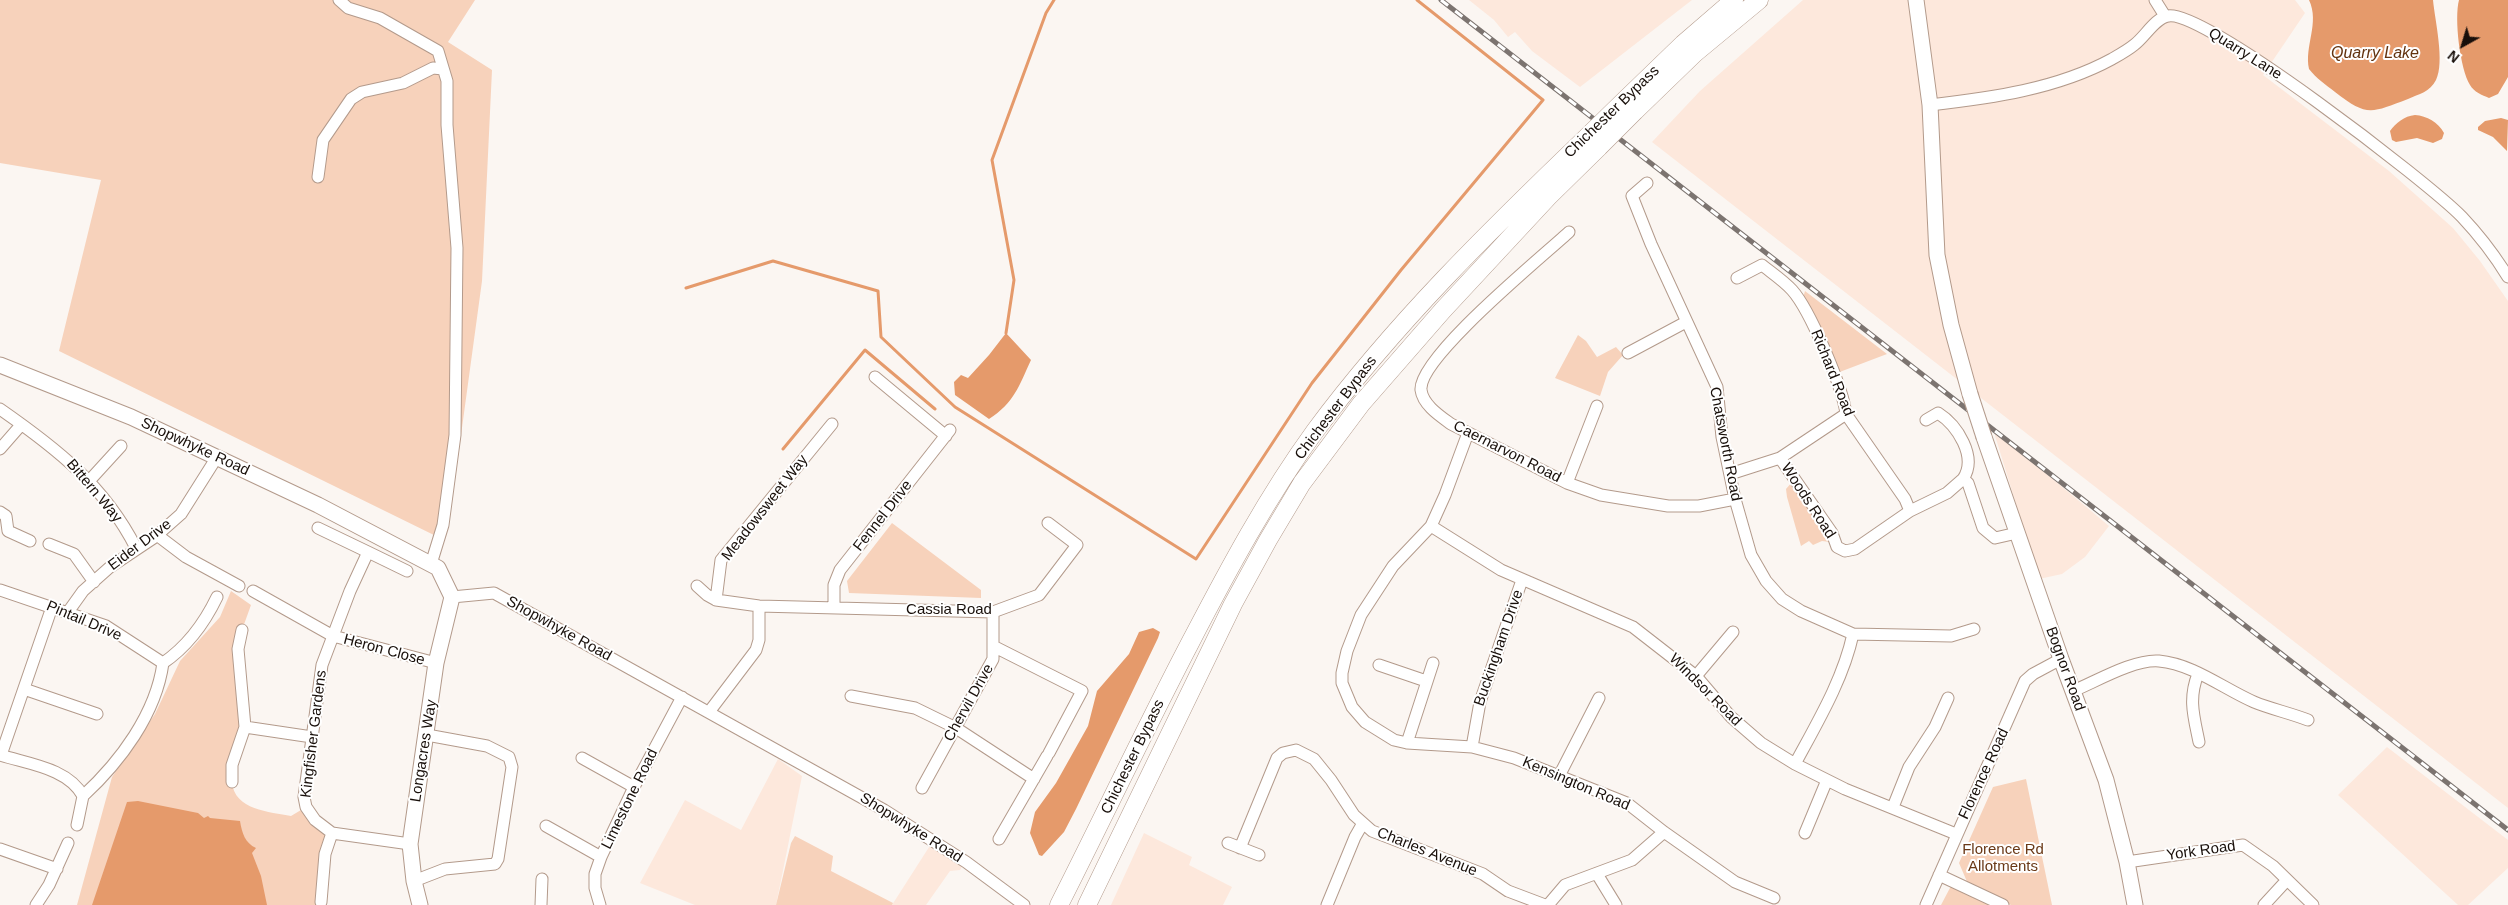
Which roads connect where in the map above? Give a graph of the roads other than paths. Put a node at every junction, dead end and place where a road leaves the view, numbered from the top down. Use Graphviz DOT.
graph roads {
  1 [pos="338,0"];
  2 [pos="1734,0"];
  3 [pos="1759,0"];
  4 [pos="1916,0"];
  5 [pos="2154,0"];
  6 [pos="2165,16"];
  7 [pos="443,69"];
  8 [pos="1631,105"];
  9 [pos="1930,105"];
  10 [pos="1593,142"];
  11 [pos="318,177"];
  12 [pos="1647,182"];
  13 [pos="1569,232"];
  14 [pos="2508,277"];
  15 [pos="1737,278"];
  16 [pos="1686,322"];
  17 [pos="1628,353"];
  18 [pos="0,364"];
  19 [pos="875,378"];
  20 [pos="1597,406"];
  21 [pos="0,409"];
  22 [pos="1846,414"];
  23 [pos="1926,420"];
  24 [pos="832,424"];
  25 [pos="21,425"];
  26 [pos="1468,433"];
  27 [pos="121,446"];
  28 [pos="0,450"];
  29 [pos="217,457"];
  30 [pos="1780,458"];
  31 [pos="1730,474"];
  32 [pos="1963,479"];
  33 [pos="89,481"];
  34 [pos="1567,482"];
  35 [pos="1734,499"];
  36 [pos="1910,510"];
  37 [pos="0,512"];
  38 [pos="1048,523"];
  39 [pos="1430,526"];
  40 [pos="318,528"];
  41 [pos="2017,533"];
  42 [pos="157,535"];
  43 [pos="30,541"];
  44 [pos="49,544"];
  45 [pos="136,548"];
  46 [pos="368,552"];
  47 [pos="431,564"];
  48 [pos="407,571"];
  49 [pos="1522,580"];
  50 [pos="94,582"];
  51 [pos="239,586"];
  52 [pos="698,586"];
  53 [pos="0,590"];
  54 [pos="253,591"];
  55 [pos="217,597"];
  56 [pos="452,597"];
  57 [pos="716,600"];
  58 [pos="759,606"];
  59 [pos="52,607"];
  60 [pos="834,608"];
  61 [pos="68,612"];
  62 [pos="993,612"];
  63 [pos="1974,629"];
  64 [pos="242,630"];
  65 [pos="1733,632"];
  66 [pos="1853,634"];
  67 [pos="333,636"];
  68 [pos="995,647"];
  69 [pos="2060,659"];
  70 [pos="163,663"];
  71 [pos="436,663"];
  72 [pos="1433,663"];
  73 [pos="1380,665"];
  74 [pos="2198,674"];
  75 [pos="1696,676"];
  76 [pos="1426,680"];
  77 [pos="24,689"];
  78 [pos="2073,691"];
  79 [pos="852,696"];
  80 [pos="682,697"];
  81 [pos="1599,698"];
  82 [pos="1948,698"];
  83 [pos="709,712"];
  84 [pos="97,714"];
  85 [pos="2308,720"];
  86 [pos="245,727"];
  87 [pos="956,728"];
  88 [pos="427,735"];
  89 [pos="312,737"];
  90 [pos="2199,742"];
  91 [pos="1406,743"];
  92 [pos="1472,747"];
  93 [pos="1,755"];
  94 [pos="582,758"];
  95 [pos="1795,764"];
  96 [pos="1559,776"];
  97 [pos="1034,779"];
  98 [pos="1827,780"];
  99 [pos="232,782"];
  100 [pos="634,787"];
  101 [pos="922,788"];
  102 [pos="83,796"];
  103 [pos="1894,807"];
  104 [pos="1363,824"];
  105 [pos="77,825"];
  106 [pos="546,826"];
  107 [pos="1664,832"];
  108 [pos="332,833"];
  109 [pos="1805,833"];
  110 [pos="1956,834"];
  111 [pos="999,839"];
  112 [pos="68,843"];
  113 [pos="1228,843"];
  114 [pos="410,844"];
  115 [pos="1240,848"];
  116 [pos="0,849"];
  117 [pos="1260,855"];
  118 [pos="601,857"];
  119 [pos="2127,862"];
  120 [pos="57,869"];
  121 [pos="1597,874"];
  122 [pos="1940,874"];
  123 [pos="542,878"];
  124 [pos="2288,880"];
  125 [pos="414,881"];
  126 [pos="1774,898"];
  127 [pos="321,902"];
  128 [pos="36,905"];
  129 [pos="420,905"];
  130 [pos="542,905"];
  131 [pos="600,905"];
  132 [pos="1024,905"];
  133 [pos="1059,905"];
  134 [pos="1087,905"];
  135 [pos="1327,905"];
  136 [pos="1547,905"];
  137 [pos="1616,905"];
  138 [pos="1926,905"];
  139 [pos="2003,905"];
  140 [pos="2135,905"];
  141 [pos="2264,905"];
  142 [pos="2313,905"];
  1 -- 7 [label="street"];
  2 -- 8 [label="highway, Chichester Bypass"];
  3 -- 8 [label="highway, Chichester Bypass"];
  4 -- 9 [label="main road, Bognor Road"];
  5 -- 6 [label="street"];
  6 -- 9 [label="street"];
  6 -- 14 [label="street, Quarry Lane"];
  7 -- 11 [label="street"];
  7 -- 47 [label="street"];
  8 -- 10 [label="highway, Chichester Bypass, bridge"];
  9 -- 41 [label="main road, Bognor Road, bridge"];
  10 -- 133 [label="highway, Chichester Bypass"];
  10 -- 134 [label="highway, Chichester Bypass"];
  12 -- 16 [label="street, Chatsworth Road"];
  13 -- 26 [label="street, Caernarvon Road"];
  15 -- 22 [label="street, Richard Road"];
  16 -- 17 [label="street"];
  16 -- 31 [label="street, Chatsworth Road"];
  18 -- 29 [label="main road, Shopwhyke Road"];
  19 -- 60 [label="street, Fennel Drive"];
  20 -- 34 [label="street"];
  21 -- 25 [label="street, Bittern Way"];
  22 -- 30 [label="street"];
  22 -- 36 [label="street, Richard Road"];
  23 -- 32 [label="street"];
  24 -- 57 [label="street, Meadowsweet Way"];
  25 -- 28 [label="street"];
  25 -- 33 [label="street, Bittern Way"];
  26 -- 34 [label="street, Caernarvon Road"];
  26 -- 39 [label="street, Kensington Road"];
  27 -- 33 [label="street"];
  29 -- 42 [label="street, Eider Drive"];
  29 -- 47 [label="main road, Shopwhyke Road"];
  30 -- 31 [label="street"];
  30 -- 36 [label="street, Woods Road"];
  31 -- 35 [label="street, Chatsworth Road"];
  32 -- 36 [label="street"];
  32 -- 41 [label="street"];
  33 -- 45 [label="street, Bittern Way"];
  34 -- 35 [label="street, Caernarvon Road"];
  35 -- 66 [label="street, Chatsworth Road"];
  37 -- 43 [label="street"];
  38 -- 62 [label="street, Cassia Road"];
  39 -- 49 [label="street, Windsor Road"];
  39 -- 91 [label="street, Kensington Road"];
  40 -- 46 [label="street"];
  41 -- 69 [label="main road, Bognor Road"];
  42 -- 45 [label="street, Eider Drive"];
  42 -- 51 [label="street"];
  44 -- 50 [label="street, Eider Drive"];
  45 -- 50 [label="street, Eider Drive"];
  46 -- 48 [label="street"];
  46 -- 67 [label="street, Heron Close"];
  47 -- 56 [label="main road, Shopwhyke Road"];
  49 -- 75 [label="street, Windsor Road"];
  49 -- 92 [label="street, Buckingham Drive"];
  50 -- 61 [label="street, Eider Drive"];
  52 -- 57 [label="street, Cassia Road"];
  53 -- 59 [label="street, Pintail Drive"];
  54 -- 67 [label="street, Heron Close"];
  55 -- 70 [label="street"];
  56 -- 71 [label="main road, Longacres Way"];
  56 -- 80 [label="street, Shopwhyke Road"];
  57 -- 58 [label="street, Cassia Road"];
  58 -- 60 [label="street, Cassia Road"];
  58 -- 83 [label="street"];
  59 -- 61 [label="street, Pintail Drive"];
  59 -- 77 [label="street"];
  60 -- 62 [label="street, Cassia Road"];
  61 -- 70 [label="street, Pintail Drive"];
  62 -- 68 [label="street, Chervil Drive"];
  63 -- 66 [label="street, Chatsworth Road"];
  64 -- 86 [label="street"];
  65 -- 75 [label="street"];
  66 -- 95 [label="street"];
  67 -- 71 [label="street, Heron Close"];
  67 -- 89 [label="street, Kingfisher Gardens"];
  68 -- 87 [label="street, Chervil Drive"];
  68 -- 97 [label="street"];
  69 -- 78 [label="main road, Bognor Road"];
  69 -- 110 [label="street, Florence Road"];
  70 -- 102 [label="street"];
  71 -- 88 [label="main road, Longacres Way"];
  72 -- 76 [label="street"];
  73 -- 76 [label="street"];
  74 -- 78 [label="street"];
  74 -- 85 [label="street"];
  74 -- 90 [label="street"];
  75 -- 95 [label="street, Windsor Road"];
  76 -- 91 [label="street"];
  77 -- 84 [label="street"];
  77 -- 93 [label="street"];
  78 -- 119 [label="main road, Bognor Road"];
  79 -- 87 [label="street"];
  80 -- 83 [label="street, Shopwhyke Road"];
  80 -- 100 [label="street, Limestone Road"];
  81 -- 96 [label="street"];
  82 -- 103 [label="street"];
  83 -- 132 [label="street, Shopwhyke Road"];
  86 -- 89 [label="street"];
  86 -- 99 [label="street"];
  87 -- 97 [label="street"];
  87 -- 101 [label="street, Chervil Drive"];
  88 -- 114 [label="main road, Longacres Way"];
  88 -- 125 [label="street"];
  89 -- 108 [label="street, Kingfisher Gardens"];
  91 -- 92 [label="street, Kensington Road"];
  92 -- 96 [label="street, Kensington Road"];
  93 -- 102 [label="street"];
  94 -- 100 [label="street"];
  95 -- 98 [label="street, Windsor Road"];
  96 -- 107 [label="street, Kensington Road"];
  97 -- 111 [label="street"];
  98 -- 103 [label="street, Windsor Road"];
  98 -- 109 [label="street"];
  100 -- 118 [label="street, Limestone Road"];
  102 -- 105 [label="street"];
  103 -- 110 [label="street, Windsor Road"];
  104 -- 115 [label="street"];
  104 -- 135 [label="street"];
  104 -- 136 [label="street, Charles Avenue"];
  106 -- 118 [label="street"];
  107 -- 121 [label="street, Charles Avenue"];
  107 -- 126 [label="street, Kensington Road"];
  108 -- 114 [label="street"];
  108 -- 127 [label="street"];
  110 -- 122 [label="street, Florence Road"];
  112 -- 120 [label="street"];
  113 -- 115 [label="street"];
  114 -- 125 [label="main road, Longacres Way"];
  115 -- 117 [label="street"];
  116 -- 120 [label="street"];
  118 -- 131 [label="street, Limestone Road"];
  119 -- 124 [label="street, York Road"];
  119 -- 140 [label="main road, Bognor Road"];
  120 -- 128 [label="street"];
  121 -- 136 [label="street, Charles Avenue"];
  121 -- 137 [label="street"];
  122 -- 138 [label="street, Florence Road"];
  122 -- 139 [label="street"];
  123 -- 130 [label="street"];
  124 -- 141 [label="street"];
  124 -- 142 [label="street, York Road"];
  125 -- 129 [label="main road, Longacres Way"];
}
